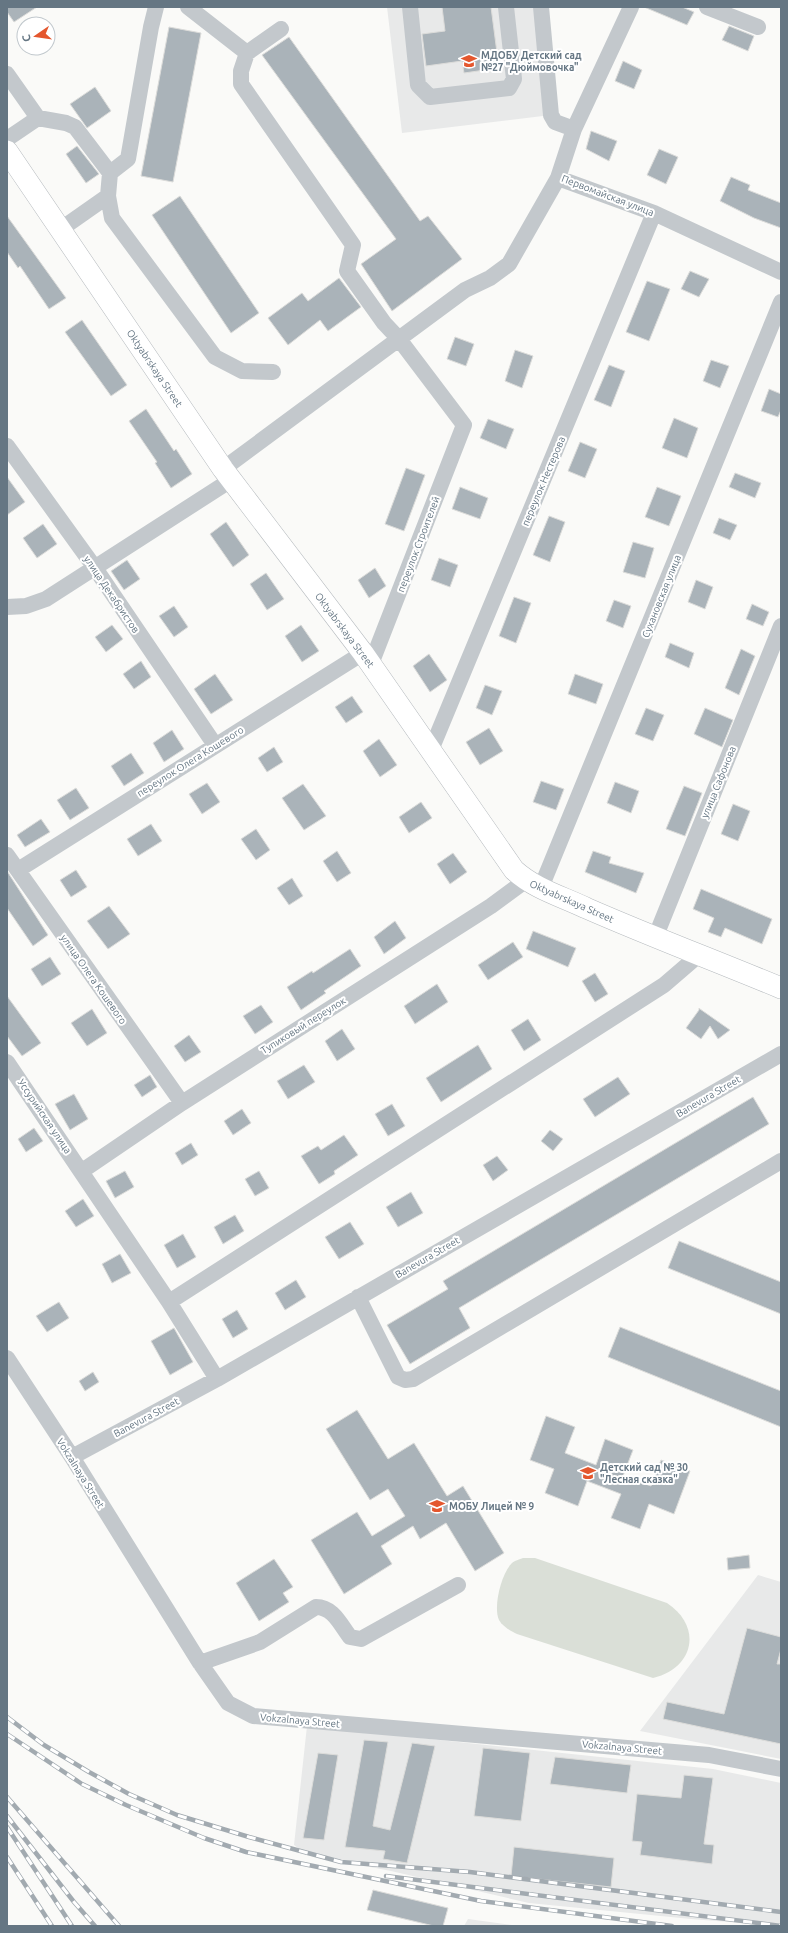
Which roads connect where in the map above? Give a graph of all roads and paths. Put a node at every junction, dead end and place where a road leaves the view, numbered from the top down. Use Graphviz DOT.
graph roads {
  1 [pos="156,7"];
  2 [pos="188,7"];
  3 [pos="410,7"];
  4 [pos="506,7"];
  5 [pos="541,7"];
  6 [pos="631,7"];
  7 [pos="707,7"];
  8 [pos="758,27"];
  9 [pos="281,29"];
  10 [pos="247,53"];
  11 [pos="7,74"];
  12 [pos="38,118"];
  13 [pos="574,129"];
  14 [pos="7,139"];
  15 [pos="7,151"];
  16 [pos="110,173"];
  17 [pos="558,178"];
  18 [pos="108,196"];
  19 [pos="654,213"];
  20 [pos="61,229"];
  21 [pos="781,272"];
  22 [pos="781,302"];
  23 [pos="399,339"];
  24 [pos="273,372"];
  25 [pos="7,446"];
  26 [pos="227,475"];
  27 [pos="95,568"];
  28 [pos="7,607"];
  29 [pos="781,626"];
  30 [pos="367,658"];
  31 [pos="215,745"];
  32 [pos="431,750"];
  33 [pos="7,855"];
  34 [pos="18,870"];
  35 [pos="533,885"];
  36 [pos="655,938"];
  37 [pos="700,954"];
  38 [pos="781,988"];
  39 [pos="781,1054"];
  40 [pos="7,1062"];
  41 [pos="182,1103"];
  42 [pos="781,1161"];
  43 [pos="82,1171"];
  44 [pos="358,1297"];
  45 [pos="169,1302"];
  46 [pos="7,1358"];
  47 [pos="217,1379"];
  48 [pos="72,1457"];
  49 [pos="458,1585"];
  50 [pos="200,1663"];
  51 [pos="781,1769"];
  1 -- 16 [label="street"];
  2 -- 10 [label="street"];
  3 -- 4 [label="street"];
  5 -- 13 [label="street"];
  6 -- 13 [label="street, Первомайская улица"];
  7 -- 8 [label="street"];
  9 -- 10 [label="street"];
  10 -- 23 [label="street"];
  11 -- 12 [label="street"];
  12 -- 14 [label="street"];
  12 -- 16 [label="street"];
  13 -- 17 [label="street, Первомайская улица"];
  15 -- 20 [label="main road, Oktyabrskaya Street"];
  16 -- 18 [label="street"];
  17 -- 19 [label="street, Первомайская улица"];
  17 -- 23 [label="street"];
  18 -- 20 [label="street"];
  18 -- 24 [label="street"];
  19 -- 21 [label="street, Первомайская улица"];
  19 -- 32 [label="street, переулок Нестерова"];
  20 -- 26 [label="main road, Oktyabrskaya Street"];
  22 -- 35 [label="street, Сухановская улица"];
  23 -- 26 [label="street"];
  23 -- 30 [label="street, переулок Строителей"];
  25 -- 27 [label="street, улица Декабристов"];
  26 -- 27 [label="street"];
  26 -- 30 [label="main road, Oktyabrskaya Street"];
  27 -- 28 [label="street"];
  27 -- 31 [label="street, улица Декабристов"];
  29 -- 36 [label="street, улица Сафонова"];
  30 -- 31 [label="street, переулок Олега Кошевого"];
  30 -- 32 [label="main road, Oktyabrskaya Street"];
  31 -- 34 [label="street, переулок Олега Кошевого"];
  32 -- 35 [label="main road, Oktyabrskaya Street"];
  33 -- 34 [label="street, улица Олега Кошевого"];
  34 -- 41 [label="street, улица Олега Кошевого"];
  35 -- 36 [label="main road, Oktyabrskaya Street"];
  35 -- 41 [label="street, Тупиковый переулок"];
  36 -- 37 [label="main road, Oktyabrskaya Street"];
  37 -- 38 [label="main road, Oktyabrskaya Street"];
  37 -- 45 [label="street"];
  39 -- 44 [label="street, Banevura Street"];
  40 -- 43 [label="street, Уссурийская улица"];
  41 -- 43 [label="street, Тупиковый переулок"];
  42 -- 44 [label="street"];
  43 -- 45 [label="street, Уссурийская улица"];
  44 -- 47 [label="street, Banevura Street"];
  45 -- 47 [label="street, Уссурийская улица"];
  46 -- 48 [label="street, Vokzalnaya Street"];
  47 -- 48 [label="street, Banevura Street"];
  48 -- 50 [label="street, Vokzalnaya Street"];
  49 -- 50 [label="street"];
  50 -- 51 [label="street, Vokzalnaya Street"];
}
